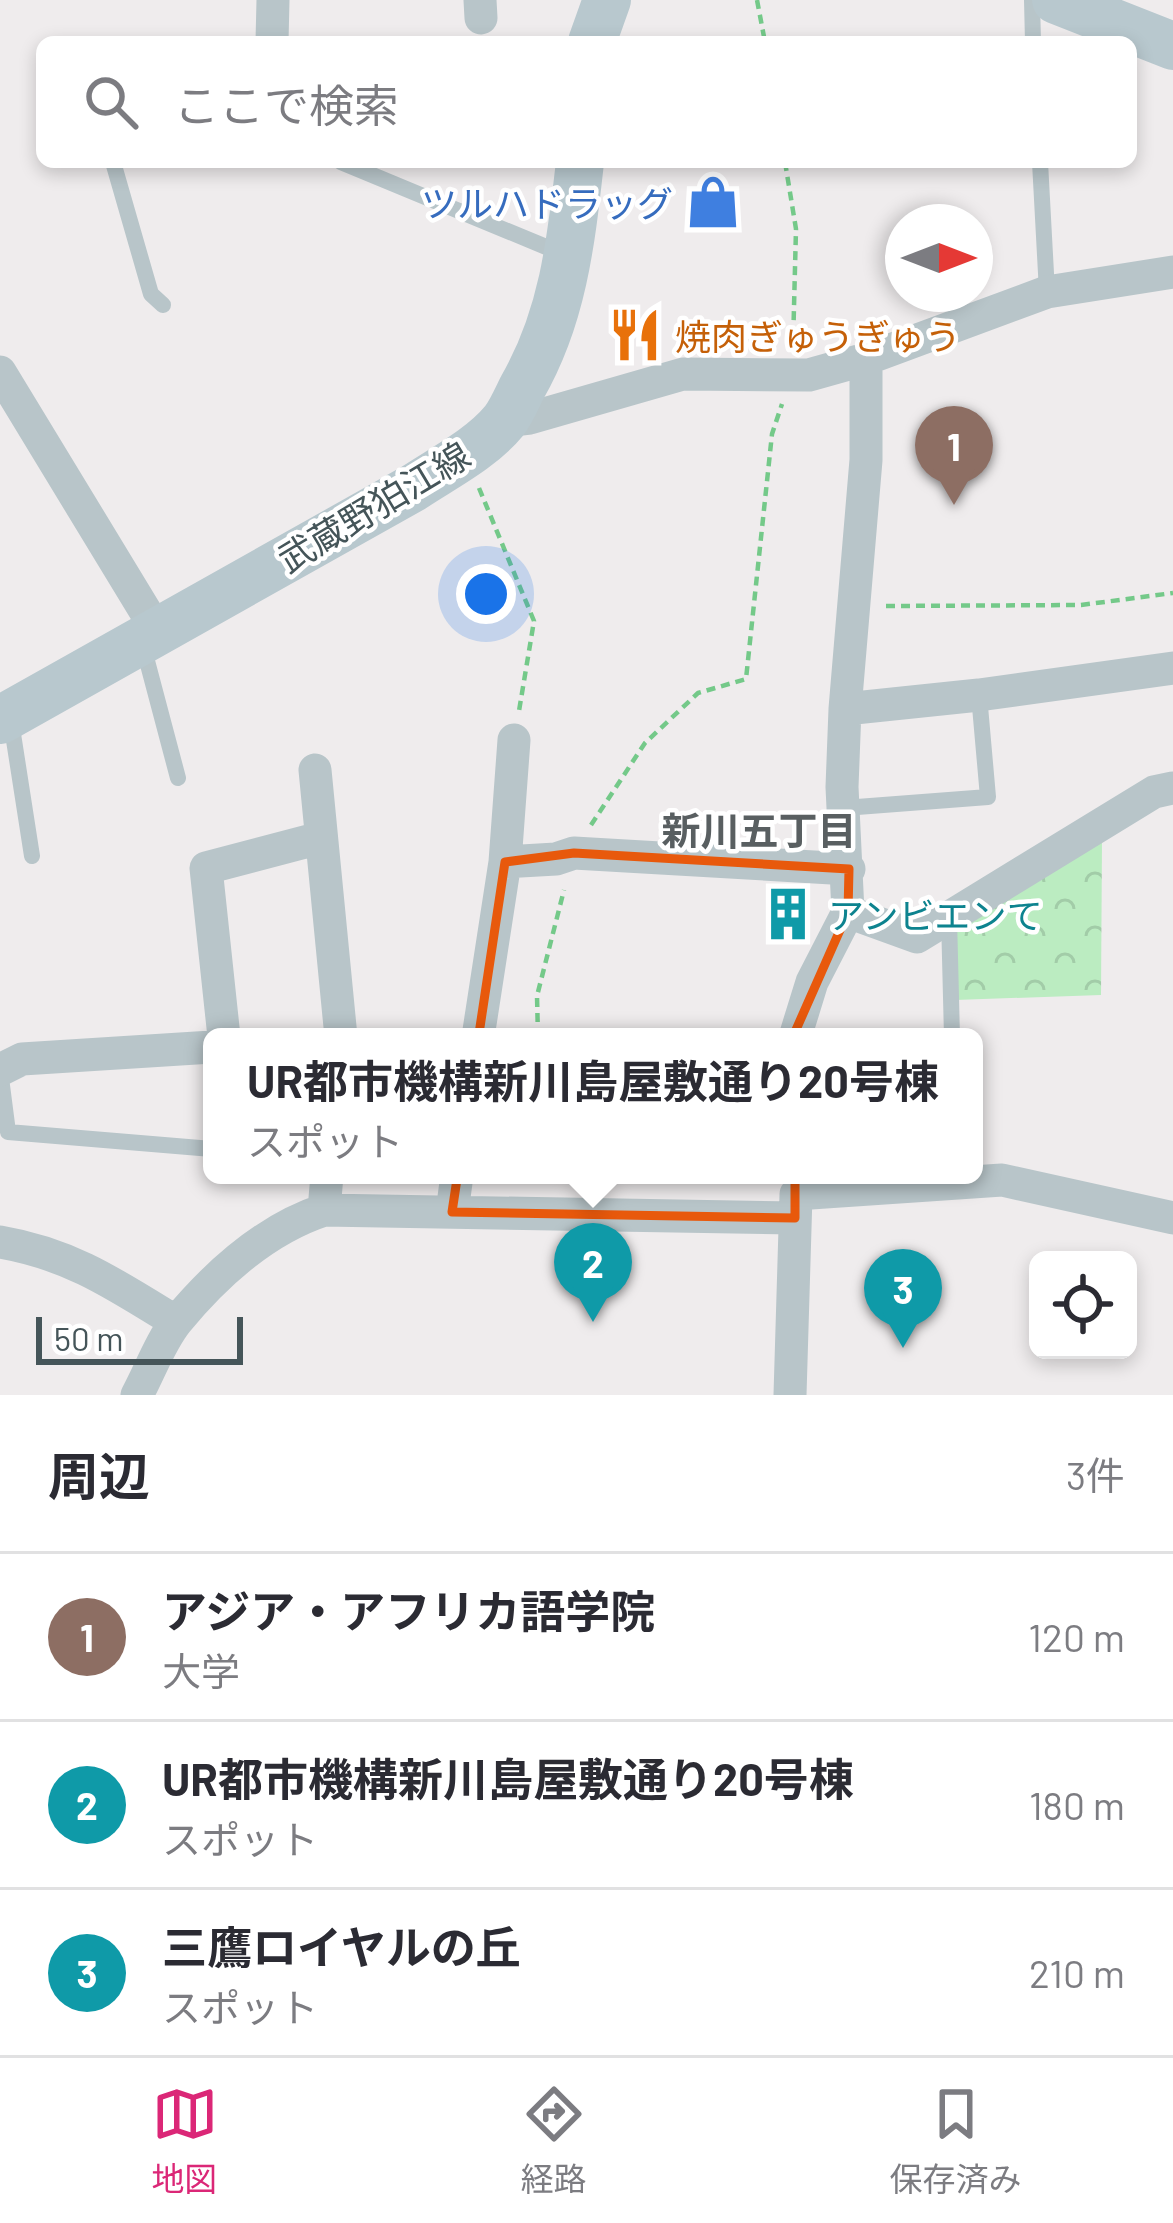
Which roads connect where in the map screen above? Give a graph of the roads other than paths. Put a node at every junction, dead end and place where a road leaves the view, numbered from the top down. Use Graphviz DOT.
graph roads {
  1 [pos="273,0"];
  2 [pos="607,0"];
  3 [pos="1032,0"];
  4 [pos="1056,0"];
  5 [pos="272,36"];
  6 [pos="594,36"];
  7 [pos="1034,36"];
  8 [pos="1173,46"];
  9 [pos="114,168"];
  10 [pos="356,168"];
  11 [pos="579,168"];
  12 [pos="1040,168"];
  13 [pos="569,256"];
  14 [pos="1173,272"];
  15 [pos="1047,292"];
  16 [pos="163,304"];
  17 [pos="866,358"];
  18 [pos="0,372"];
  19 [pos="504,421"];
  20 [pos="150,637"];
  21 [pos="1173,668"];
  22 [pos="979,695"];
  23 [pos="844,709"];
  24 [pos="5,717"];
  25 [pos="514,740"];
  26 [pos="315,770"];
  27 [pos="178,778"];
  28 [pos="1173,788"];
  29 [pos="844,808"];
  30 [pos="320,838"];
  31 [pos="32,856"];
  32 [pos="505,862"];
  33 [pos="849,869"];
  34 [pos="848,912"];
  35 [pos="949,917"];
  36 [pos="223,1028"];
  37 [pos="340,1028"];
  38 [pos="479,1028"];
  39 [pos="798,1028"];
  40 [pos="952,1028"];
  41 [pos="203,1048"];
  42 [pos="0,1070"];
  43 [pos="203,1148"];
  44 [pos="983,1180"];
  45 [pos="326,1184"];
  46 [pos="456,1184"];
  47 [pos="910,1184"];
  48 [pos="796,1196"];
  49 [pos="324,1210"];
  50 [pos="452,1212"];
  51 [pos="1173,1218"];
  52 [pos="0,1242"];
  53 [pos="176,1322"];
  54 [pos="137,1395"];
  55 [pos="790,1395"];
  1 -- 5 [label="street"];
  2 -- 6 [label="main road"];
  3 -- 7 [label="lane"];
  4 -- 8 [label="main road"];
  9 -- 16 [label="lane"];
  10 -- 13 [label="lane"];
  11 -- 13 [label="main road, 武蔵野狛江線"];
  12 -- 15 [label="lane"];
  13 -- 19 [label="main road, 武蔵野狛江線"];
  14 -- 15 [label="street"];
  15 -- 17 [label="street"];
  17 -- 19 [label="street"];
  17 -- 23 [label="street"];
  18 -- 20 [label="street"];
  19 -- 20 [label="main road, 武蔵野狛江線"];
  20 -- 24 [label="main road, 武蔵野狛江線"];
  20 -- 27 [label="lane"];
  21 -- 22 [label="street"];
  22 -- 23 [label="street"];
  22 -- 29 [label="lane"];
  23 -- 29 [label="street"];
  24 -- 31 [label="lane"];
  25 -- 32 [label="street"];
  26 -- 30 [label="street"];
  28 -- 35 [label="street"];
  29 -- 33 [label="street"];
  30 -- 36 [label="street"];
  30 -- 37 [label="street"];
  32 -- 33 [label="street"];
  32 -- 38 [label="street"];
  33 -- 34 [label="street"];
  34 -- 35 [label="street"];
  34 -- 39 [label="street"];
  35 -- 40 [label="lane"];
  41 -- 42 [label="street"];
  42 -- 43 [label="lane"];
  44 -- 51 [label="street"];
  45 -- 49 [label="street"];
  46 -- 50 [label="street"];
  47 -- 48 [label="street"];
  48 -- 50 [label="street"];
  48 -- 55 [label="street"];
  49 -- 50 [label="street"];
  49 -- 53 [label="street"];
  52 -- 53 [label="street"];
  53 -- 54 [label="street"];
}
